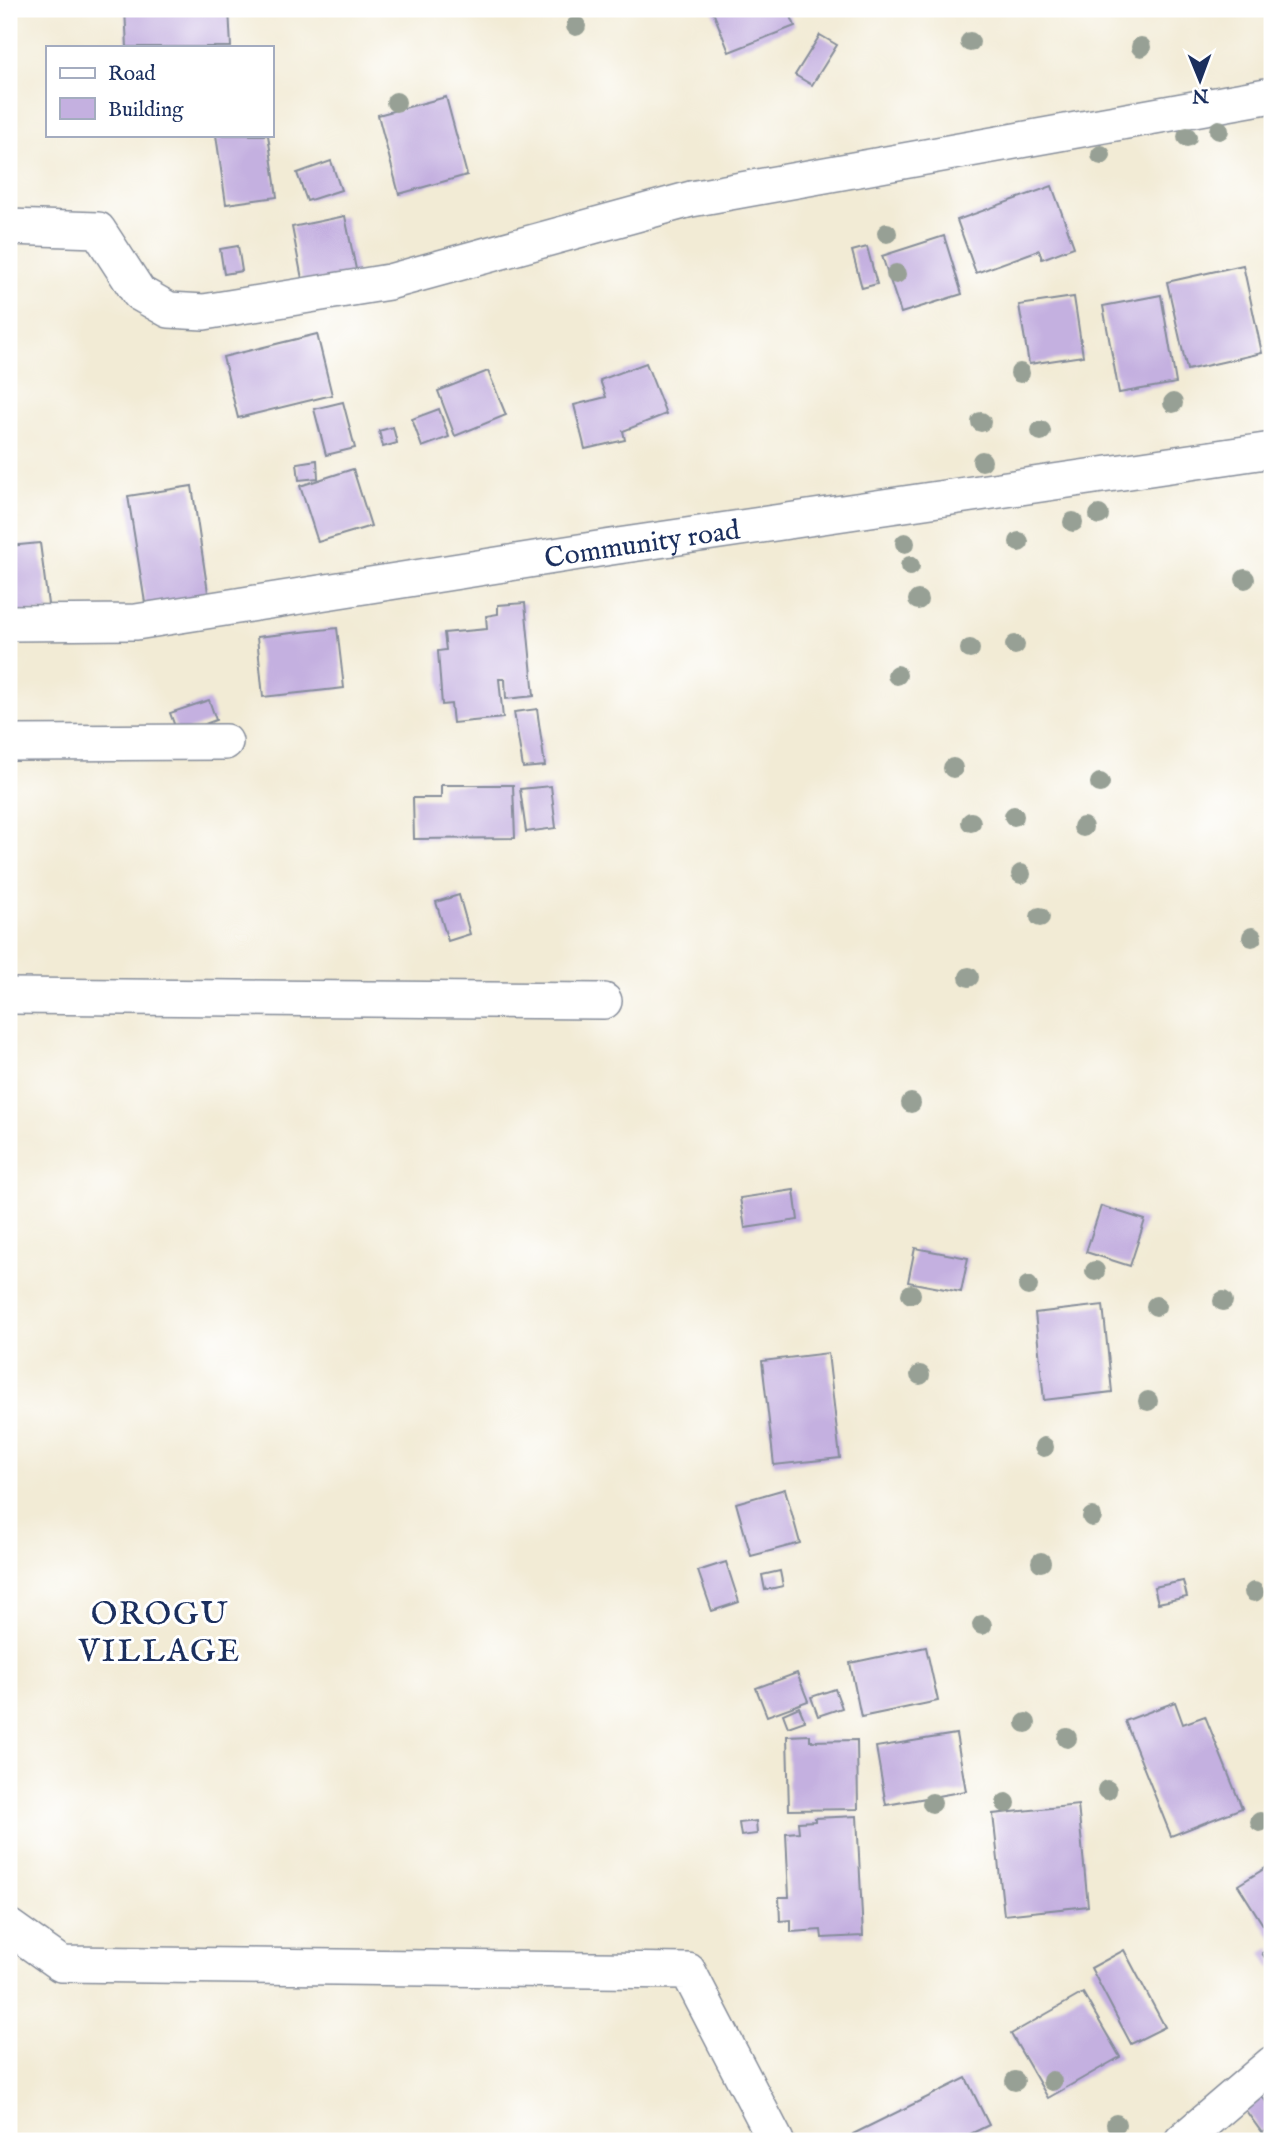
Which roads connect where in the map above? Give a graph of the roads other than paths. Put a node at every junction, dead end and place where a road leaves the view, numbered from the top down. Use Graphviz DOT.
graph roads {
  1 [pos="1272,95"];
  2 [pos="9,227"];
  3 [pos="1272,450"];
  4 [pos="9,624"];
  5 [pos="225,742"];
  6 [pos="9,743"];
  7 [pos="9,996"];
  8 [pos="604,1001"];
  9 [pos="9,1927"];
  10 [pos="1272,2064"];
  11 [pos="776,2141"];
  12 [pos="1182,2141"];
  1 -- 2 [label="street"];
  3 -- 4 [label="street, Community road"];
  5 -- 6 [label="street"];
  7 -- 8 [label="street"];
  9 -- 11 [label="street"];
  10 -- 12 [label="street"];
}
